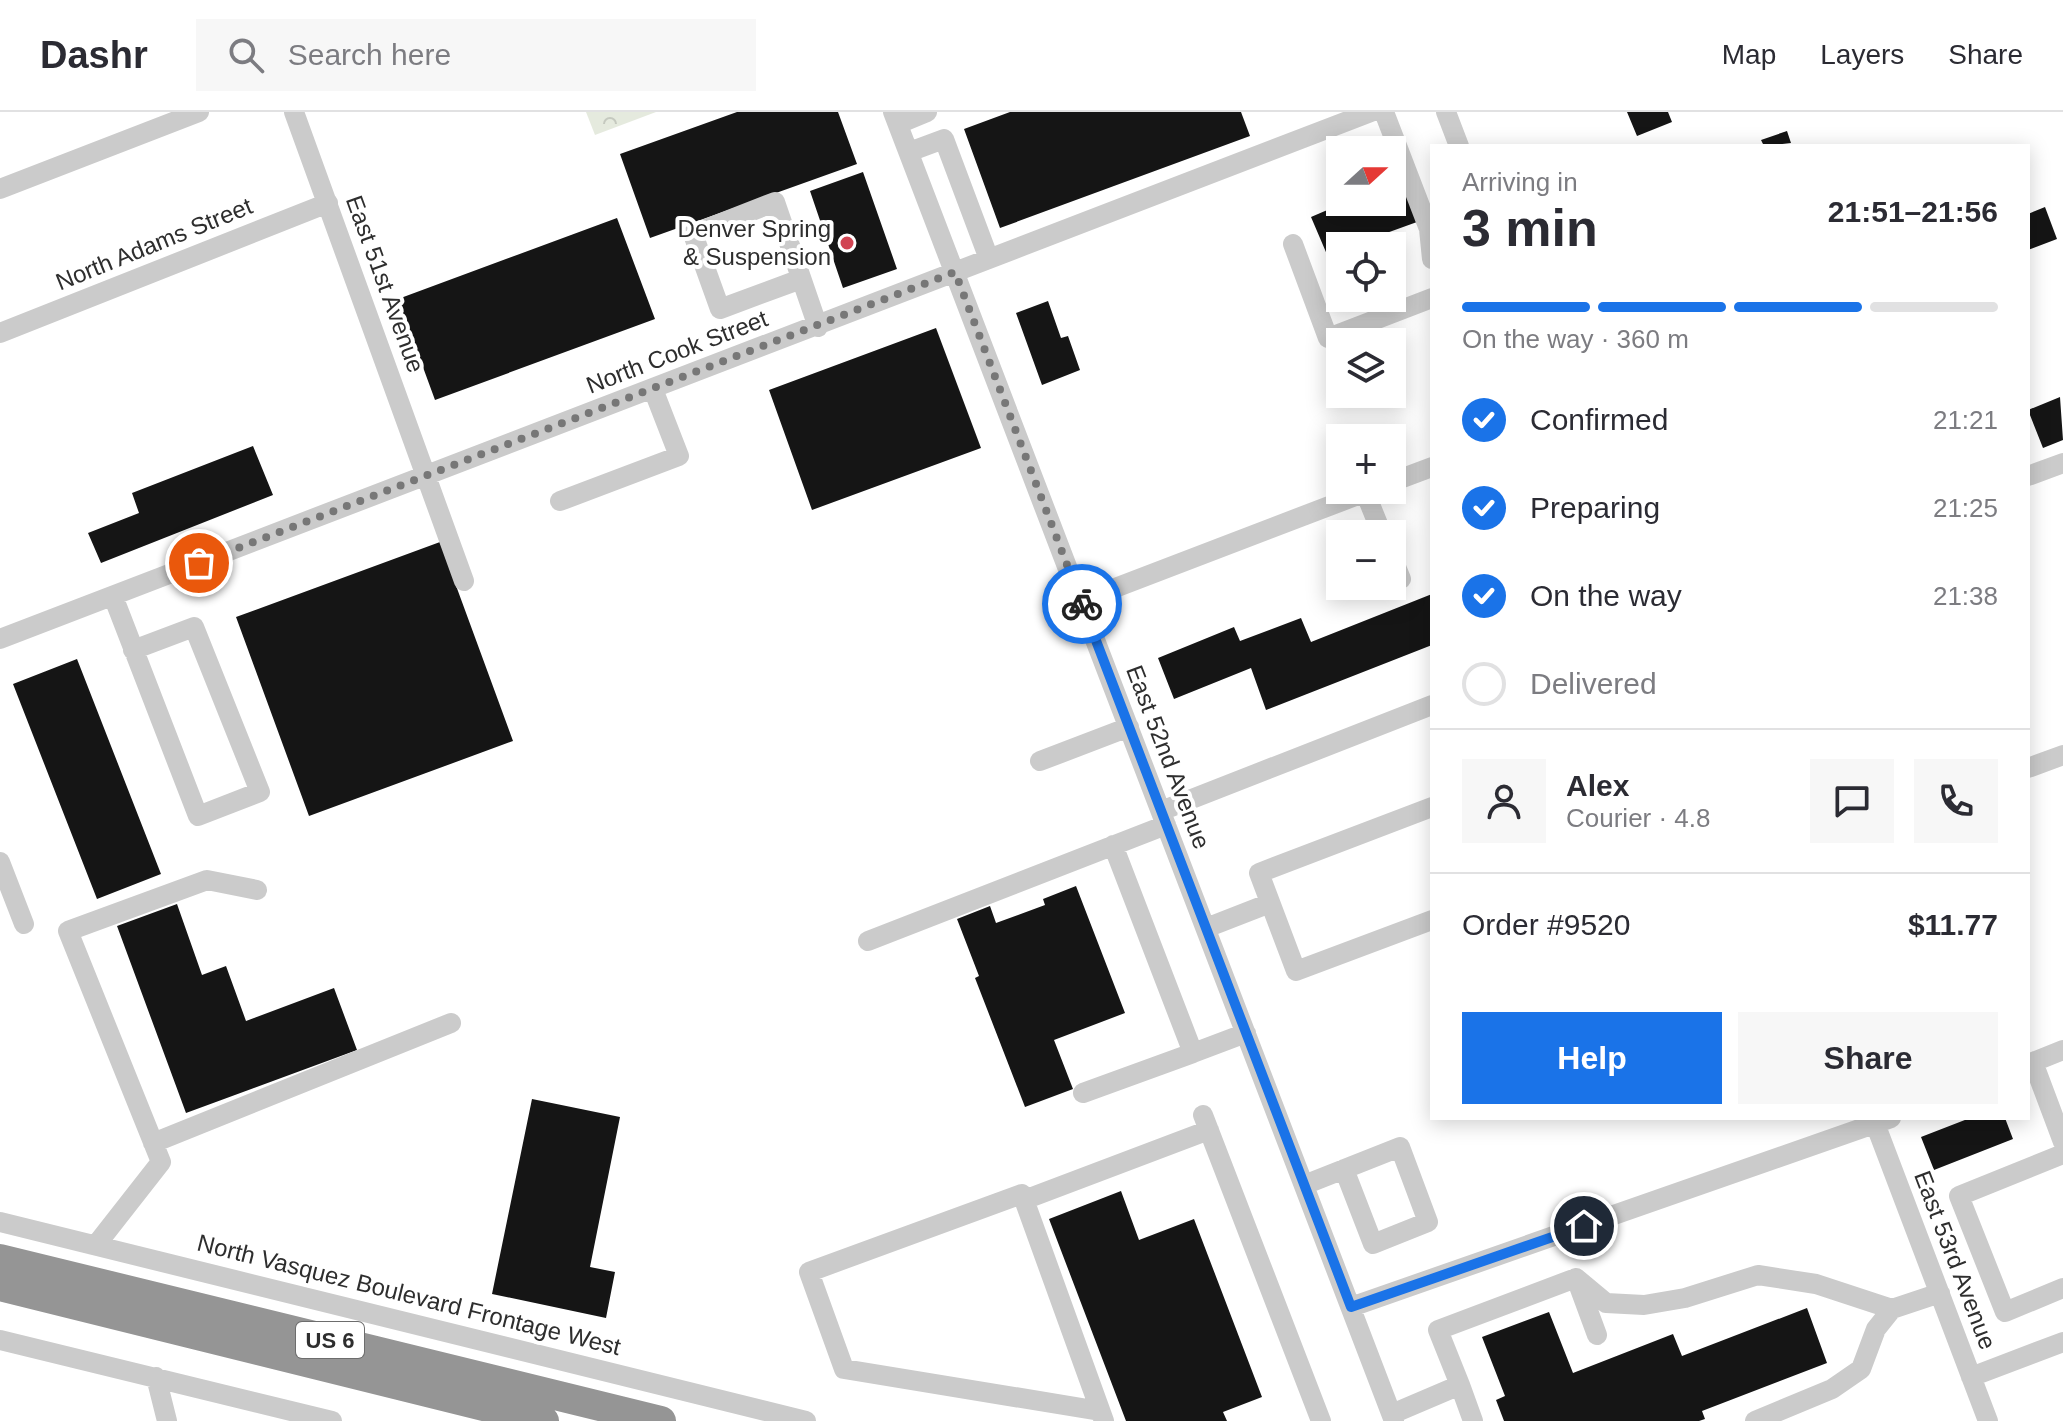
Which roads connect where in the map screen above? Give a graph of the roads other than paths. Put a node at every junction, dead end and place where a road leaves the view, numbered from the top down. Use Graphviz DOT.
graph roads {
  1 [pos="199,112"];
  2 [pos="294,112"];
  3 [pos="927,112"];
  4 [pos="1384,112"];
  5 [pos="1446,112"];
  6 [pos="1359,114"];
  7 [pos="896,118"];
  8 [pos="1458,144"];
  9 [pos="909,152"];
  10 [pos="0,189"];
  11 [pos="328,203"];
  12 [pos="1430,239"];
  13 [pos="1293,244"];
  14 [pos="989,259"];
  15 [pos="955,272"];
  16 [pos="801,279"];
  17 [pos="1430,299"];
  18 [pos="818,327"];
  19 [pos="0,333"];
  20 [pos="653,389"];
  21 [pos="2063,463"];
  22 [pos="1430,468"];
  23 [pos="429,475"];
  24 [pos="2030,475"];
  25 [pos="1406,477"];
  26 [pos="560,501"];
  27 [pos="1334,504"];
  28 [pos="464,581"];
  29 [pos="113,596"];
  30 [pos="1081,601"];
  31 [pos="0,639"];
  32 [pos="133,650"];
  33 [pos="1430,706"];
  34 [pos="1129,727"];
  35 [pos="2063,755"];
  36 [pos="1040,761"];
  37 [pos="2030,767"];
  38 [pos="1430,808"];
  39 [pos="1164,818"];
  40 [pos="1113,845"];
  41 [pos="0,862"];
  42 [pos="257,890"];
  43 [pos="1270,903"];
  44 [pos="1430,921"];
  45 [pos="24,924"];
  46 [pos="1206,928"];
  47 [pos="868,941"];
  48 [pos="451,1023"];
  49 [pos="1246,1033"];
  50 [pos="2063,1050"];
  51 [pos="1193,1053"];
  52 [pos="2030,1063"];
  53 [pos="1083,1093"];
  54 [pos="1880,1120"];
  55 [pos="2063,1142"];
  56 [pos="153,1143"];
  57 [pos="2063,1154"];
  58 [pos="1344,1169"];
  59 [pos="1304,1185"];
  60 [pos="1024,1200"];
  61 [pos="0,1222"];
  62 [pos="96,1245"];
  63 [pos="0,1259"];
  64 [pos="1576,1278"];
  65 [pos="0,1286"];
  66 [pos="2063,1288"];
  67 [pos="1940,1293"];
  68 [pos="1351,1307"];
  69 [pos="1892,1309"];
  70 [pos="1597,1335"];
  71 [pos="0,1340"];
  72 [pos="2063,1342"];
  73 [pos="156,1377"];
  74 [pos="1971,1377"];
  75 [pos="1460,1385"];
  76 [pos="1102,1416"];
  77 [pos="1393,1418"];
  78 [pos="167,1421"];
  79 [pos="332,1421"];
  80 [pos="544,1421"];
  81 [pos="661,1421"];
  82 [pos="806,1421"];
  83 [pos="1321,1421"];
  84 [pos="1473,1421"];
  85 [pos="1755,1421"];
  86 [pos="1988,1421"];
  1 -- 10 [label="street"];
  2 -- 11 [label="street, East 51st Avenue"];
  3 -- 7 [label="street"];
  4 -- 12 [label="street"];
  5 -- 8 [label="street"];
  6 -- 14 [label="street, North Cook Street"];
  7 -- 9 [label="street, East 52nd Avenue"];
  9 -- 14 [label="street"];
  9 -- 15 [label="street, East 52nd Avenue"];
  11 -- 19 [label="street, North Adams Street"];
  11 -- 23 [label="street, East 51st Avenue"];
  13 -- 17 [label="street"];
  14 -- 15 [label="street, North Cook Street"];
  15 -- 18 [label="street, North Cook Street"];
  15 -- 30 [label="street, East 52nd Avenue"];
  16 -- 16 [label="street"];
  16 -- 18 [label="street"];
  18 -- 20 [label="street, North Cook Street"];
  20 -- 23 [label="street, North Cook Street"];
  20 -- 26 [label="street"];
  21 -- 24 [label="street"];
  22 -- 25 [label="street"];
  23 -- 28 [label="street, East 51st Avenue"];
  23 -- 29 [label="street, North Cook Street"];
  27 -- 30 [label="street"];
  29 -- 31 [label="street, North Cook Street"];
  29 -- 32 [label="street"];
  30 -- 34 [label="street, East 52nd Avenue"];
  32 -- 32 [label="street"];
  33 -- 39 [label="street"];
  34 -- 36 [label="street"];
  34 -- 39 [label="street, East 52nd Avenue"];
  35 -- 37 [label="street"];
  38 -- 43 [label="street"];
  39 -- 40 [label="street"];
  39 -- 46 [label="street, East 52nd Avenue"];
  40 -- 47 [label="street"];
  40 -- 51 [label="street"];
  41 -- 45 [label="street"];
  42 -- 56 [label="street"];
  43 -- 44 [label="street"];
  43 -- 46 [label="street"];
  46 -- 49 [label="street, East 52nd Avenue"];
  48 -- 56 [label="street"];
  49 -- 51 [label="street"];
  49 -- 59 [label="street, East 52nd Avenue"];
  50 -- 52 [label="street"];
  51 -- 53 [label="street"];
  52 -- 55 [label="street"];
  54 -- 67 [label="street, East 53rd Avenue"];
  54 -- 68 [label="street"];
  56 -- 62 [label="street"];
  57 -- 66 [label="street"];
  58 -- 58 [label="street"];
  58 -- 59 [label="street"];
  59 -- 68 [label="street, East 52nd Avenue"];
  60 -- 76 [label="street"];
  60 -- 76 [label="street"];
  60 -- 83 [label="street"];
  61 -- 62 [label="street, North Vasquez Boulevard Frontage West"];
  62 -- 82 [label="street, North Vasquez Boulevard Frontage West"];
  63 -- 81 [label="highway, US 6"];
  64 -- 69 [label="street"];
  64 -- 70 [label="street"];
  64 -- 75 [label="street"];
  65 -- 80 [label="highway, US 6"];
  67 -- 69 [label="street"];
  67 -- 74 [label="street, East 53rd Avenue"];
  68 -- 77 [label="street, East 52nd Avenue"];
  69 -- 85 [label="street"];
  71 -- 73 [label="street"];
  72 -- 74 [label="street"];
  73 -- 78 [label="street"];
  73 -- 79 [label="street"];
  74 -- 86 [label="street, East 53rd Avenue"];
  75 -- 77 [label="street"];
  75 -- 84 [label="street"];
}
